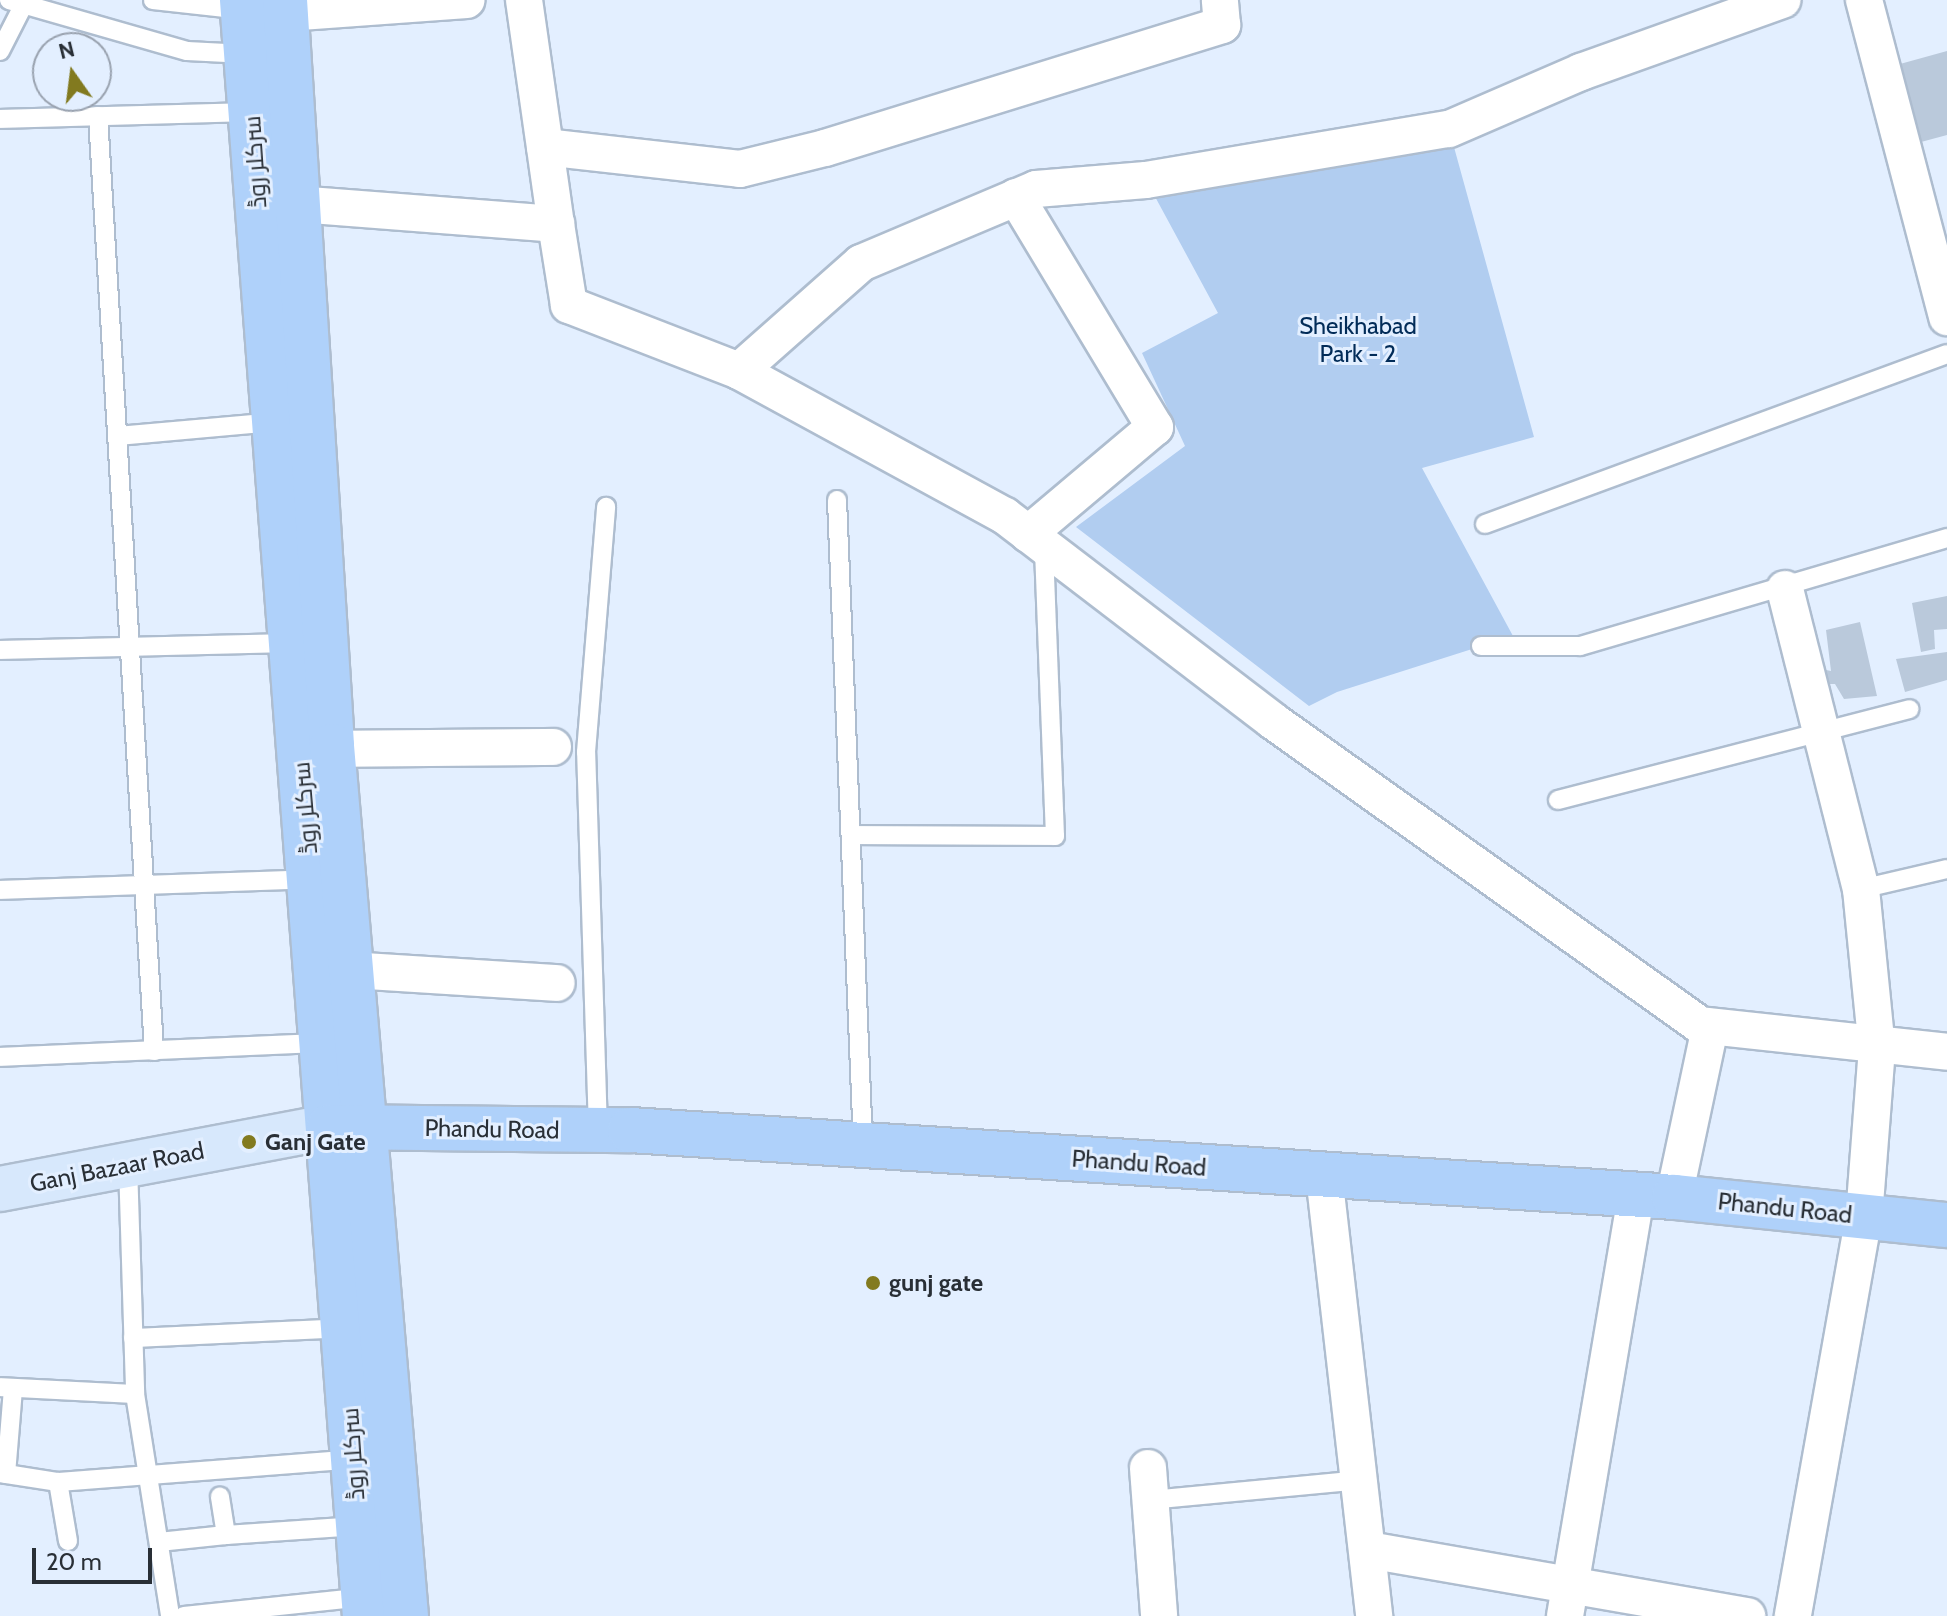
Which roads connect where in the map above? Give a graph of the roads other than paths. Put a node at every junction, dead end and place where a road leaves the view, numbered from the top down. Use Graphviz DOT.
graph roads {
  1 [pos="153,0"];
  2 [pos="467,0"];
  3 [pos="524,0"];
  4 [pos="1220,0"];
  5 [pos="1782,0"];
  6 [pos="1864,0"];
  7 [pos="19,2"];
  8 [pos="243,5"];
  9 [pos="286,7"];
  10 [pos="0,51"];
  11 [pos="246,54"];
  12 [pos="251,112"];
  13 [pos="98,116"];
  14 [pos="0,119"];
  15 [pos="545,147"];
  16 [pos="1016,197"];
  17 [pos="278,202"];
  18 [pos="556,224"];
  19 [pos="1947,317"];
  20 [pos="1947,354"];
  21 [pos="739,371"];
  22 [pos="275,422"];
  23 [pos="118,436"];
  24 [pos="837,500"];
  25 [pos="606,507"];
  26 [pos="1485,524"];
  27 [pos="1947,538"];
  28 [pos="1036,540"];
  29 [pos="1785,589"];
  30 [pos="292,643"];
  31 [pos="131,646"];
  32 [pos="1481,646"];
  33 [pos="0,650"];
  34 [pos="1909,709"];
  35 [pos="1821,733"];
  36 [pos="553,747"];
  37 [pos="316,748"];
  38 [pos="1558,800"];
  39 [pos="851,835"];
  40 [pos="1947,869"];
  41 [pos="310,879"];
  42 [pos="144,883"];
  43 [pos="1861,889"];
  44 [pos="0,890"];
  45 [pos="350,970"];
  46 [pos="557,983"];
  47 [pos="1710,1027"];
  48 [pos="322,1043"];
  49 [pos="1877,1048"];
  50 [pos="154,1051"];
  51 [pos="1947,1052"];
  52 [pos="0,1057"];
  53 [pos="347,1127"];
  54 [pos="598,1130"];
  55 [pos="863,1145"];
  56 [pos="128,1165"];
  57 [pos="1324,1175"];
  58 [pos="0,1189"];
  59 [pos="1655,1196"];
  60 [pos="1864,1216"];
  61 [pos="1947,1225"];
  62 [pos="343,1328"];
  63 [pos="133,1338"];
  64 [pos="6,1388"];
  65 [pos="135,1394"];
  66 [pos="354,1459"];
  67 [pos="148,1473"];
  68 [pos="3,1474"];
  69 [pos="1360,1480"];
  70 [pos="58,1482"];
  71 [pos="1149,1484"];
  72 [pos="220,1496"];
  73 [pos="358,1526"];
  74 [pos="226,1535"];
  75 [pos="68,1541"];
  76 [pos="159,1542"];
  77 [pos="1369,1550"];
  78 [pos="1568,1601"];
  79 [pos="364,1607"];
  80 [pos="170,1616"];
  81 [pos="184,1616"];
  82 [pos="406,1616"];
  83 [pos="1159,1616"];
  84 [pos="1374,1616"];
  85 [pos="1747,1616"];
  86 [pos="1793,1616"];
  1 -- 8 [label="lane"];
  2 -- 9 [label="street"];
  3 -- 15 [label="street"];
  4 -- 15 [label="street"];
  5 -- 16 [label="street"];
  6 -- 19 [label="street"];
  7 -- 10 [label="lane"];
  7 -- 11 [label="lane"];
  8 -- 11 [label="main road, سرکلر روڈ"];
  9 -- 17 [label="main road"];
  11 -- 12 [label="main road, سرکلر روڈ"];
  12 -- 13 [label="lane"];
  12 -- 17 [label="main road, سرکلر روڈ"];
  13 -- 14 [label="lane"];
  13 -- 23 [label="lane"];
  15 -- 18 [label="street"];
  16 -- 21 [label="street"];
  16 -- 28 [label="street"];
  17 -- 18 [label="street"];
  17 -- 22 [label="main road, سرکلر روڈ"];
  17 -- 37 [label="main road"];
  18 -- 21 [label="street"];
  20 -- 26 [label="lane"];
  21 -- 28 [label="street"];
  22 -- 23 [label="lane"];
  22 -- 30 [label="main road, سرکلر روڈ"];
  23 -- 31 [label="lane"];
  24 -- 39 [label="lane"];
  25 -- 54 [label="lane"];
  27 -- 29 [label="lane"];
  28 -- 39 [label="lane"];
  28 -- 47 [label="street"];
  29 -- 32 [label="lane"];
  29 -- 35 [label="street"];
  30 -- 31 [label="lane"];
  30 -- 37 [label="main road, سرکلر روڈ"];
  31 -- 33 [label="lane"];
  31 -- 42 [label="lane"];
  34 -- 35 [label="lane"];
  35 -- 38 [label="lane"];
  35 -- 43 [label="street"];
  36 -- 37 [label="street"];
  37 -- 41 [label="main road, سرکلر روڈ"];
  37 -- 45 [label="main road"];
  39 -- 55 [label="lane"];
  40 -- 43 [label="lane"];
  41 -- 42 [label="lane"];
  41 -- 48 [label="main road, سرکلر روڈ"];
  42 -- 44 [label="lane"];
  42 -- 50 [label="lane"];
  43 -- 49 [label="street"];
  45 -- 46 [label="street"];
  45 -- 53 [label="main road"];
  47 -- 49 [label="street"];
  47 -- 59 [label="street"];
  48 -- 50 [label="lane"];
  48 -- 53 [label="main road, سرکلر روڈ"];
  49 -- 51 [label="street"];
  49 -- 60 [label="street"];
  50 -- 52 [label="lane"];
  53 -- 54 [label="main road, Phandu Road"];
  53 -- 56 [label="street, Ganj Bazaar Road"];
  53 -- 62 [label="main road, سرکلر روڈ"];
  53 -- 82 [label="main road"];
  54 -- 55 [label="main road, Phandu Road"];
  55 -- 57 [label="main road, Phandu Road"];
  56 -- 58 [label="street, Ganj Bazaar Road"];
  56 -- 63 [label="lane"];
  57 -- 59 [label="main road, Phandu Road"];
  57 -- 69 [label="street"];
  59 -- 60 [label="main road, Phandu Road"];
  59 -- 78 [label="street"];
  60 -- 61 [label="main road, Phandu Road"];
  60 -- 86 [label="street"];
  62 -- 63 [label="lane"];
  62 -- 66 [label="main road, سرکلر روڈ"];
  63 -- 65 [label="lane"];
  64 -- 65 [label="lane"];
  64 -- 68 [label="lane"];
  65 -- 67 [label="lane"];
  66 -- 67 [label="lane"];
  66 -- 73 [label="main road, سرکلر روڈ"];
  67 -- 70 [label="lane"];
  67 -- 76 [label="lane"];
  68 -- 70 [label="lane"];
  69 -- 71 [label="lane"];
  69 -- 77 [label="street"];
  70 -- 75 [label="lane"];
  71 -- 83 [label="street"];
  72 -- 74 [label="lane"];
  73 -- 74 [label="lane"];
  73 -- 79 [label="main road, سرکلر روڈ"];
  74 -- 76 [label="lane"];
  76 -- 80 [label="lane"];
  77 -- 78 [label="street"];
  77 -- 84 [label="street"];
  78 -- 85 [label="street"];
  79 -- 81 [label="lane"];
}
